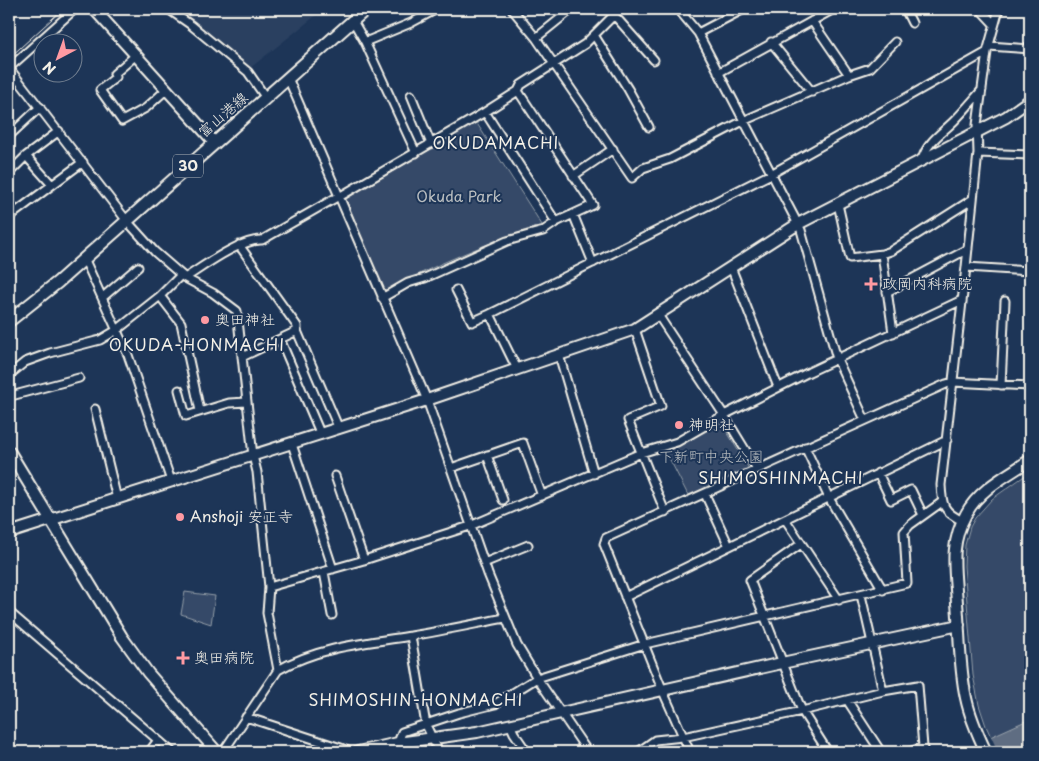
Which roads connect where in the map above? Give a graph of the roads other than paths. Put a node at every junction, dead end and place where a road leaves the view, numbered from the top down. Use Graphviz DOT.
graph roads {
  1 [pos="75,9"];
  2 [pos="94,9"];
  3 [pos="168,9"];
  4 [pos="366,9"];
  5 [pos="438,9"];
  6 [pos="512,9"];
  7 [pos="572,9"];
  8 [pos="620,9"];
  9 [pos="678,9"];
  10 [pos="744,9"];
  11 [pos="834,9"];
  12 [pos="905,9"];
  13 [pos="980,9"];
  14 [pos="998,9"];
  15 [pos="614,15"];
  16 [pos="353,21"];
  17 [pos="812,21"];
  18 [pos="912,23"];
  19 [pos="994,24"];
  20 [pos="698,33"];
  21 [pos="594,35"];
  22 [pos="536,38"];
  23 [pos="366,42"];
  24 [pos="772,42"];
  25 [pos="895,42"];
  26 [pos="988,49"];
  27 [pos="1030,49"];
  28 [pos="136,55"];
  29 [pos="654,60"];
  30 [pos="554,64"];
  31 [pos="9,68"];
  32 [pos="718,73"];
  33 [pos="849,75"];
  34 [pos="288,78"];
  35 [pos="167,89"];
  36 [pos="982,90"];
  37 [pos="518,91"];
  38 [pos="812,92"];
  39 [pos="411,96"];
  40 [pos="266,98"];
  41 [pos="1030,100"];
  42 [pos="40,108"];
  43 [pos="485,112"];
  44 [pos="743,121"];
  45 [pos="649,127"];
  46 [pos="59,131"];
  47 [pos="977,132"];
  48 [pos="9,136"];
  49 [pos="215,143"];
  50 [pos="431,144"];
  51 [pos="613,149"];
  52 [pos="416,153"];
  53 [pos="978,153"];
  54 [pos="1030,154"];
  55 [pos="26,156"];
  56 [pos="922,160"];
  57 [pos="83,162"];
  58 [pos="9,173"];
  59 [pos="771,174"];
  60 [pos="573,176"];
  61 [pos="52,185"];
  62 [pos="339,197"];
  63 [pos="973,199"];
  64 [pos="838,204"];
  65 [pos="573,214"];
  66 [pos="9,217"];
  67 [pos="127,221"];
  68 [pos="556,222"];
  69 [pos="798,224"];
  70 [pos="239,246"];
  71 [pos="968,249"];
  72 [pos="882,254"];
  73 [pos="84,258"];
  74 [pos="593,263"];
  75 [pos="731,267"];
  76 [pos="966,267"];
  77 [pos="138,268"];
  78 [pos="1030,271"];
  79 [pos="183,276"];
  80 [pos="456,290"];
  81 [pos="887,292"];
  82 [pos="160,296"];
  83 [pos="103,297"];
  84 [pos="382,298"];
  85 [pos="962,300"];
  86 [pos="1005,301"];
  87 [pos="490,314"];
  88 [pos="658,315"];
  89 [pos="9,322"];
  90 [pos="635,329"];
  91 [pos="117,330"];
  92 [pos="297,331"];
  93 [pos="893,333"];
  94 [pos="280,339"];
  95 [pos="559,355"];
  96 [pos="242,357"];
  97 [pos="837,359"];
  98 [pos="517,370"];
  99 [pos="9,375"];
  100 [pos="79,378"];
  101 [pos="953,382"];
  102 [pos="1001,385"];
  103 [pos="1030,386"];
  104 [pos="778,387"];
  105 [pos="179,390"];
  106 [pos="9,395"];
  107 [pos="427,400"];
  108 [pos="247,402"];
  109 [pos="94,409"];
  110 [pos="200,412"];
  111 [pos="724,415"];
  112 [pos="865,420"];
  113 [pos="339,429"];
  114 [pos="321,435"];
  115 [pos="947,440"];
  116 [pos="292,444"];
  117 [pos="805,447"];
  118 [pos="9,451"];
  119 [pos="641,453"];
  120 [pos="253,456"];
  121 [pos="487,456"];
  122 [pos="1030,460"];
  123 [pos="451,468"];
  124 [pos="757,470"];
  125 [pos="878,473"];
  126 [pos="594,474"];
  127 [pos="335,476"];
  128 [pos="171,481"];
  129 [pos="705,494"];
  130 [pos="542,496"];
  131 [pos="829,498"];
  132 [pos="117,499"];
  133 [pos="503,500"];
  134 [pos="942,502"];
  135 [pos="665,512"];
  136 [pos="923,516"];
  137 [pos="785,519"];
  138 [pos="50,521"];
  139 [pos="963,521"];
  140 [pos="470,526"];
  141 [pos="9,533"];
  142 [pos="801,544"];
  143 [pos="528,546"];
  144 [pos="729,546"];
  145 [pos="364,560"];
  146 [pos="484,563"];
  147 [pos="333,569"];
  148 [pos="324,572"];
  149 [pos="269,587"];
  150 [pos="883,590"];
  151 [pos="861,595"];
  152 [pos="625,597"];
  153 [pos="839,600"];
  154 [pos="9,612"];
  155 [pos="332,615"];
  156 [pos="763,617"];
  157 [pos="505,618"];
  158 [pos="958,625"];
  159 [pos="411,636"];
  160 [pos="873,643"];
  161 [pos="645,644"];
  162 [pos="782,663"];
  163 [pos="278,670"];
  164 [pos="537,678"];
  165 [pos="663,690"];
  166 [pos="883,691"];
  167 [pos="847,700"];
  168 [pos="802,711"];
  169 [pos="560,713"];
  170 [pos="246,717"];
  171 [pos="510,724"];
  172 [pos="426,725"];
  173 [pos="684,737"];
  174 [pos="432,738"];
  175 [pos="158,740"];
  176 [pos="398,743"];
  177 [pos="149,752"];
  178 [pos="172,752"];
  179 [pos="217,752"];
  180 [pos="223,752"];
  181 [pos="350,752"];
  182 [pos="358,752"];
  183 [pos="439,752"];
  184 [pos="527,752"];
  185 [pos="588,752"];
  186 [pos="638,752"];
  187 [pos="690,752"];
  188 [pos="828,752"];
  189 [pos="881,752"];
  190 [pos="910,752"];
  191 [pos="986,752"];
  1 -- 31 [label="street"];
  2 -- 28 [label="street"];
  3 -- 40 [label="street"];
  4 -- 16 [label="main road, 富山港線 / 30"];
  5 -- 23 [label="street"];
  6 -- 22 [label="street"];
  7 -- 22 [label="street"];
  8 -- 15 [label="street"];
  9 -- 20 [label="street"];
  10 -- 20 [label="street"];
  11 -- 17 [label="street"];
  12 -- 18 [label="street"];
  13 -- 19 [label="street"];
  14 -- 19 [label="street"];
  15 -- 21 [label="street"];
  15 -- 29 [label="street"];
  16 -- 23 [label="street"];
  16 -- 34 [label="main road, 富山港線 / 30"];
  17 -- 24 [label="street"];
  17 -- 33 [label="street"];
  19 -- 26 [label="street"];
  20 -- 32 [label="street"];
  21 -- 30 [label="street"];
  21 -- 45 [label="street"];
  22 -- 30 [label="street"];
  23 -- 52 [label="street"];
  24 -- 32 [label="street"];
  24 -- 38 [label="street"];
  25 -- 33 [label="street"];
  26 -- 27 [label="street"];
  26 -- 36 [label="street"];
  26 -- 59 [label="street"];
  28 -- 35 [label="street"];
  28 -- 35 [label="street"];
  30 -- 37 [label="street"];
  30 -- 51 [label="street"];
  31 -- 42 [label="street"];
  32 -- 44 [label="street"];
  33 -- 38 [label="street"];
  34 -- 40 [label="main road, 富山港線 / 30"];
  34 -- 62 [label="street"];
  35 -- 49 [label="street"];
  36 -- 47 [label="street"];
  36 -- 56 [label="street"];
  37 -- 43 [label="street"];
  37 -- 60 [label="street"];
  38 -- 44 [label="street"];
  39 -- 50 [label="street"];
  40 -- 49 [label="main road, 富山港線 / 30"];
  41 -- 47 [label="street"];
  42 -- 46 [label="street"];
  42 -- 48 [label="street"];
  43 -- 50 [label="street"];
  43 -- 68 [label="street"];
  44 -- 51 [label="street"];
  44 -- 59 [label="street"];
  46 -- 55 [label="street"];
  46 -- 57 [label="street"];
  47 -- 53 [label="street"];
  47 -- 56 [label="street"];
  49 -- 67 [label="main road, 富山港線 / 30"];
  50 -- 52 [label="street"];
  51 -- 60 [label="street"];
  52 -- 62 [label="street"];
  53 -- 54 [label="street"];
  53 -- 63 [label="street"];
  55 -- 58 [label="street"];
  55 -- 61 [label="street"];
  56 -- 64 [label="street"];
  57 -- 61 [label="street"];
  57 -- 67 [label="street"];
  59 -- 69 [label="street"];
  59 -- 74 [label="street"];
  60 -- 65 [label="street"];
  61 -- 66 [label="street"];
  62 -- 70 [label="street"];
  62 -- 84 [label="street"];
  63 -- 71 [label="street"];
  63 -- 72 [label="street"];
  64 -- 69 [label="street"];
  64 -- 72 [label="street"];
  65 -- 68 [label="street"];
  65 -- 74 [label="street"];
  67 -- 73 [label="main road, 富山港線 / 30"];
  67 -- 79 [label="street"];
  68 -- 84 [label="street"];
  69 -- 75 [label="street"];
  69 -- 97 [label="street"];
  70 -- 79 [label="street"];
  70 -- 92 [label="street"];
  71 -- 76 [label="street"];
  71 -- 81 [label="street"];
  72 -- 81 [label="street"];
  73 -- 83 [label="street"];
  73 -- 89 [label="main road, 富山港線 / 30"];
  74 -- 87 [label="street"];
  75 -- 88 [label="street"];
  75 -- 104 [label="street"];
  76 -- 78 [label="street"];
  76 -- 85 [label="street"];
  77 -- 83 [label="street"];
  79 -- 82 [label="street"];
  79 -- 96 [label="street"];
  80 -- 87 [label="street"];
  81 -- 93 [label="street"];
  82 -- 91 [label="street"];
  82 -- 110 [label="street"];
  83 -- 91 [label="street"];
  84 -- 107 [label="street"];
  85 -- 93 [label="street"];
  85 -- 101 [label="street"];
  86 -- 102 [label="street"];
  87 -- 98 [label="street"];
  88 -- 90 [label="street"];
  88 -- 111 [label="street"];
  90 -- 95 [label="street"];
  90 -- 119 [label="street"];
  91 -- 99 [label="street"];
  91 -- 128 [label="street"];
  92 -- 94 [label="street"];
  92 -- 113 [label="street"];
  93 -- 97 [label="street"];
  94 -- 96 [label="street"];
  94 -- 114 [label="street"];
  95 -- 98 [label="street"];
  95 -- 126 [label="street"];
  96 -- 108 [label="street"];
  97 -- 104 [label="street"];
  97 -- 112 [label="street"];
  98 -- 107 [label="street"];
  100 -- 106 [label="street"];
  101 -- 102 [label="street"];
  101 -- 112 [label="street"];
  101 -- 115 [label="street"];
  102 -- 103 [label="street"];
  104 -- 111 [label="street"];
  105 -- 110 [label="street"];
  107 -- 113 [label="street"];
  107 -- 123 [label="street"];
  108 -- 110 [label="street"];
  108 -- 120 [label="street"];
  109 -- 132 [label="street"];
  111 -- 119 [label="street"];
  111 -- 124 [label="street"];
  112 -- 117 [label="street"];
  113 -- 114 [label="street"];
  114 -- 116 [label="street"];
  115 -- 125 [label="street"];
  115 -- 134 [label="street"];
  116 -- 120 [label="street"];
  116 -- 147 [label="street"];
  117 -- 124 [label="street"];
  117 -- 131 [label="street"];
  118 -- 138 [label="street"];
  119 -- 126 [label="street"];
  119 -- 135 [label="street"];
  120 -- 128 [label="street"];
  120 -- 149 [label="street"];
  121 -- 123 [label="street"];
  121 -- 130 [label="street"];
  121 -- 133 [label="street"];
  122 -- 139 [label="street"];
  123 -- 140 [label="street"];
  124 -- 129 [label="street"];
  125 -- 131 [label="street"];
  125 -- 136 [label="street"];
  126 -- 130 [label="street"];
  127 -- 145 [label="street"];
  128 -- 132 [label="street"];
  129 -- 135 [label="street"];
  129 -- 144 [label="street"];
  130 -- 140 [label="street"];
  131 -- 137 [label="street"];
  131 -- 150 [label="street"];
  132 -- 138 [label="street"];
  134 -- 136 [label="street"];
  134 -- 139 [label="street"];
  135 -- 152 [label="street"];
  136 -- 150 [label="street"];
  137 -- 142 [label="street"];
  137 -- 144 [label="street"];
  138 -- 141 [label="street"];
  138 -- 179 [label="street"];
  139 -- 158 [label="street"];
  140 -- 145 [label="street"];
  140 -- 146 [label="street"];
  142 -- 153 [label="street"];
  142 -- 156 [label="street"];
  143 -- 146 [label="street"];
  144 -- 152 [label="street"];
  145 -- 147 [label="street"];
  146 -- 157 [label="street"];
  147 -- 148 [label="street"];
  148 -- 149 [label="street"];
  148 -- 155 [label="street"];
  149 -- 163 [label="street"];
  150 -- 151 [label="street"];
  151 -- 153 [label="street"];
  151 -- 160 [label="street"];
  152 -- 161 [label="street"];
  153 -- 156 [label="street"];
  154 -- 175 [label="street"];
  156 -- 161 [label="street"];
  156 -- 162 [label="street"];
  157 -- 159 [label="street"];
  157 -- 164 [label="street"];
  158 -- 160 [label="street"];
  158 -- 191 [label="street"];
  159 -- 163 [label="street"];
  159 -- 172 [label="street"];
  160 -- 162 [label="street"];
  160 -- 166 [label="street"];
  161 -- 164 [label="street"];
  161 -- 165 [label="street"];
  162 -- 165 [label="street"];
  162 -- 168 [label="street"];
  163 -- 170 [label="street"];
  164 -- 169 [label="street"];
  164 -- 172 [label="street"];
  165 -- 169 [label="street"];
  165 -- 173 [label="street"];
  166 -- 167 [label="street"];
  166 -- 190 [label="street"];
  167 -- 168 [label="street"];
  167 -- 189 [label="street"];
  168 -- 173 [label="street"];
  168 -- 188 [label="street"];
  169 -- 171 [label="street"];
  169 -- 185 [label="street"];
  170 -- 180 [label="street"];
  170 -- 181 [label="street"];
  171 -- 174 [label="street"];
  171 -- 184 [label="street"];
  172 -- 174 [label="street"];
  172 -- 176 [label="street"];
  173 -- 186 [label="street"];
  173 -- 187 [label="street"];
  174 -- 176 [label="street"];
  174 -- 183 [label="street"];
  175 -- 177 [label="street"];
  175 -- 178 [label="street"];
  176 -- 182 [label="street"];
}
